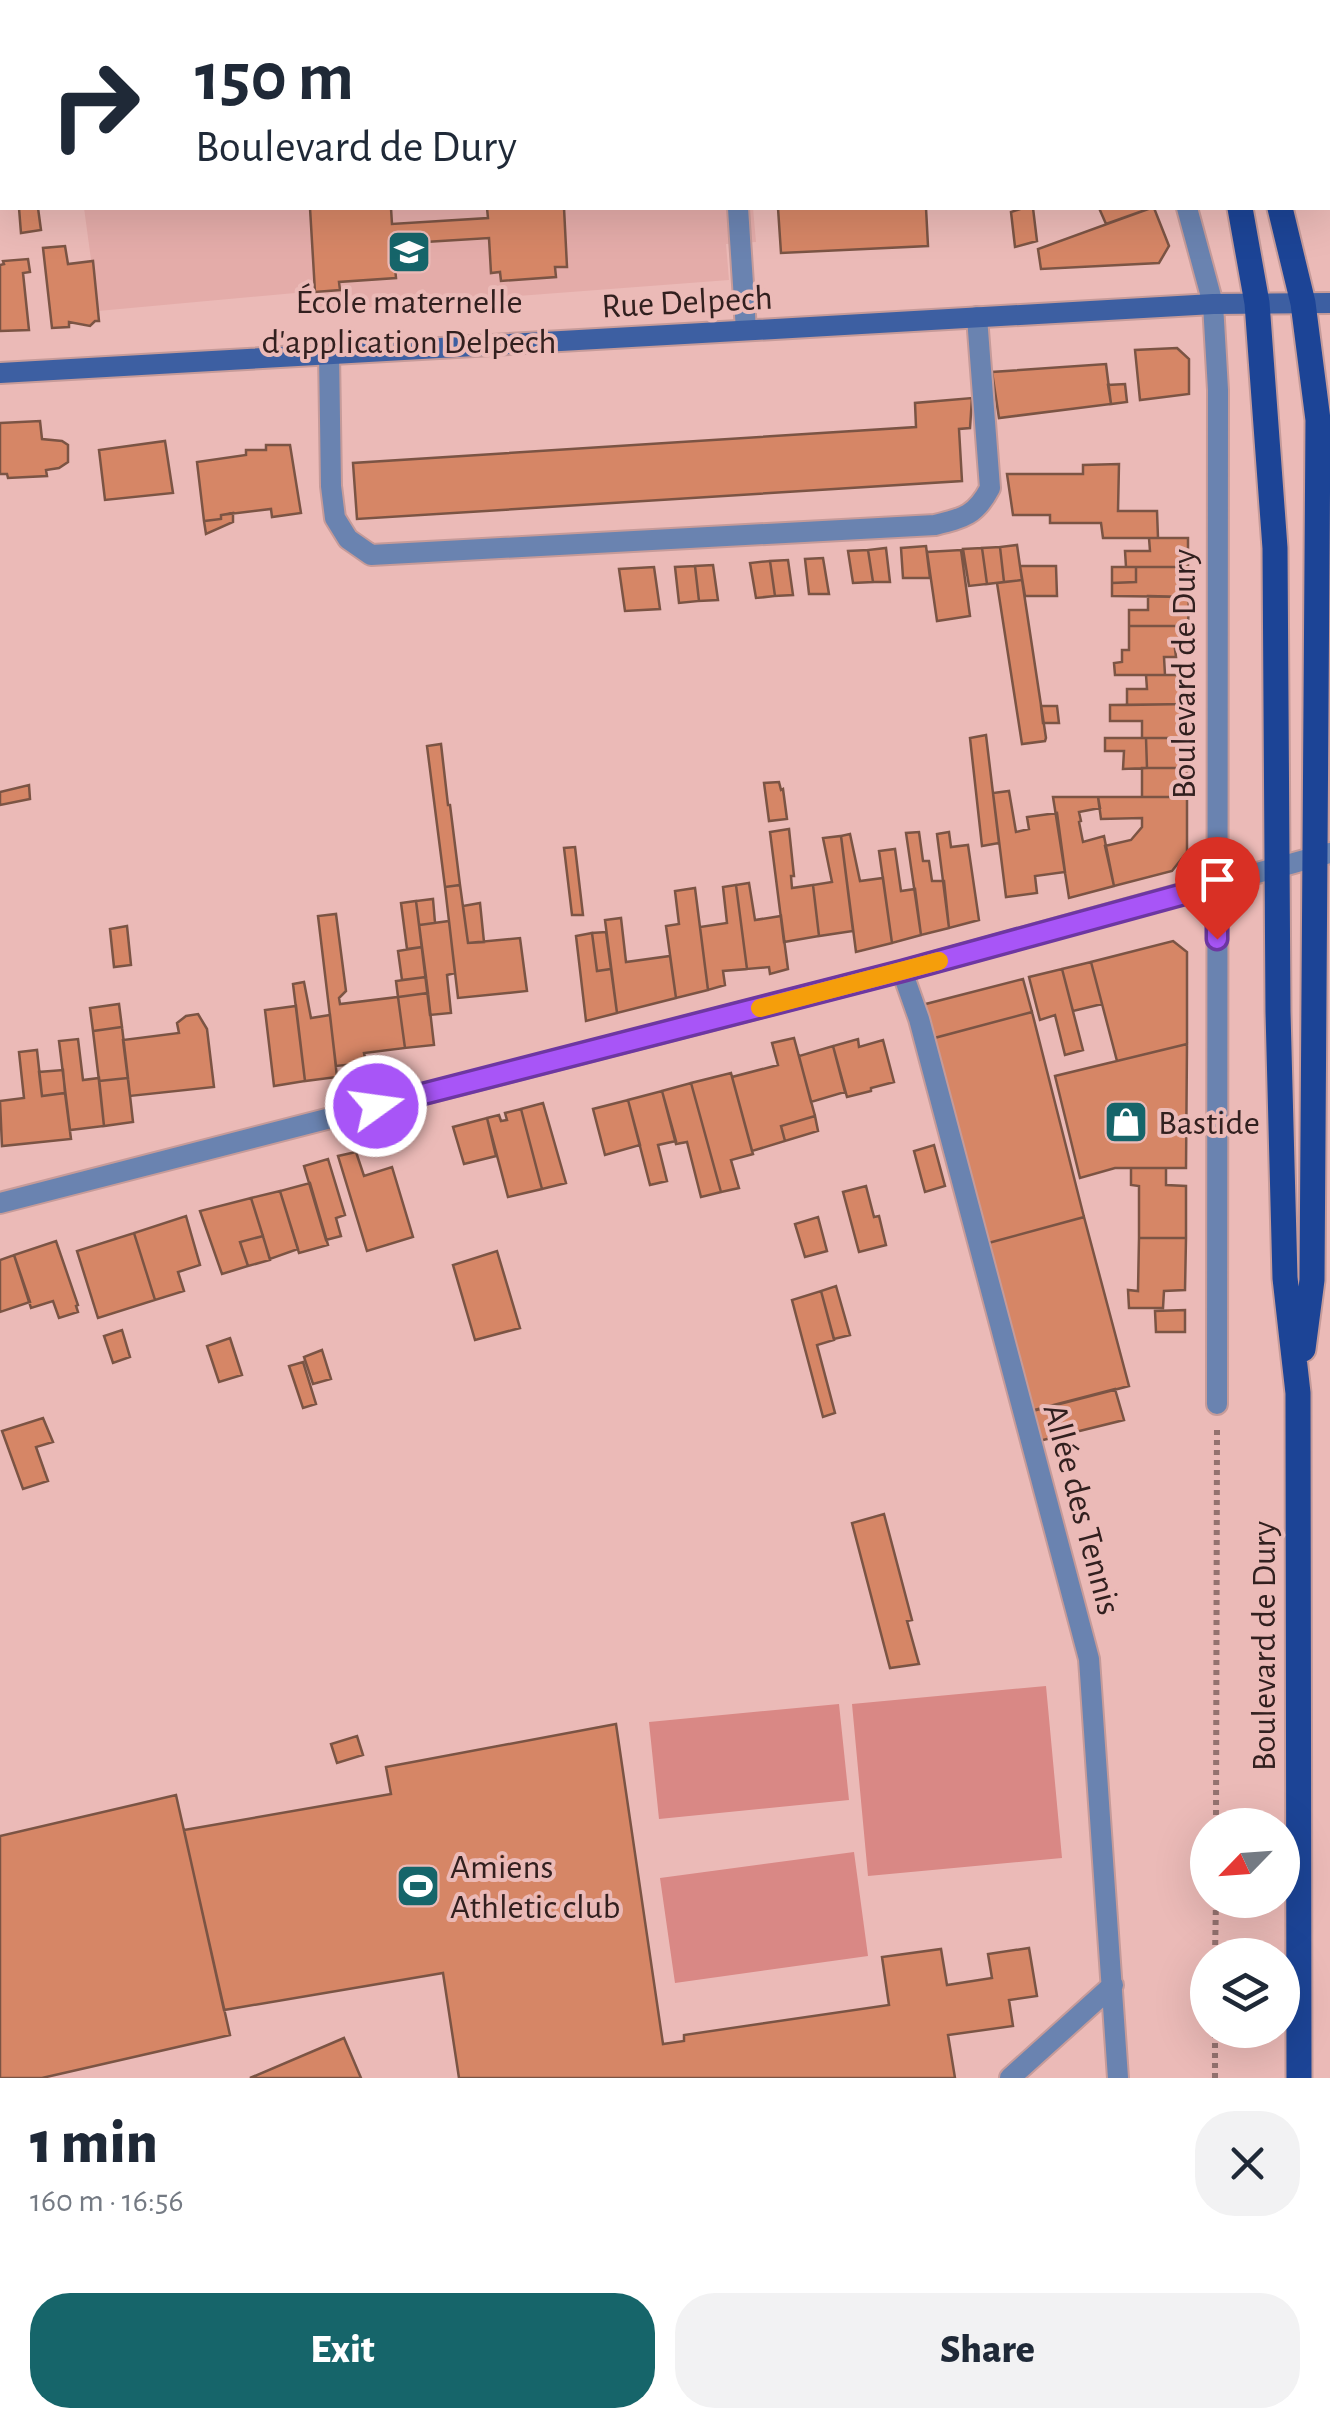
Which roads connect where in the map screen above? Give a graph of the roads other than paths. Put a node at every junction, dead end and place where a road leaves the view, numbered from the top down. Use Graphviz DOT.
graph roads {
  1 [pos="738,210"];
  2 [pos="1187,210"];
  3 [pos="1240,210"];
  4 [pos="1280,210"];
  5 [pos="1303,303"];
  6 [pos="1330,303"];
  7 [pos="1213,304"];
  8 [pos="1257,304"];
  9 [pos="977,317"];
  10 [pos="746,330"];
  11 [pos="329,353"];
  12 [pos="0,373"];
  13 [pos="1323,855"];
  14 [pos="1277,868"];
  15 [pos="1217,885"];
  16 [pos="902,971"];
  17 [pos="0,1203"];
  18 [pos="1298,1394"];
  19 [pos="1216,1404"];
  20 [pos="1113,1984"];
  21 [pos="1010,2078"];
  22 [pos="1118,2078"];
  23 [pos="1299,2078"];
  1 -- 10 [label="street"];
  2 -- 7 [label="street, Boulevard de Dury"];
  3 -- 8 [label="main road, Boulevard de Dury"];
  4 -- 5 [label="main road, Boulevard de Dury"];
  5 -- 6 [label="street, Rue Delpech"];
  5 -- 8 [label="street, Rue Delpech"];
  5 -- 13 [label="main road, Boulevard de Dury"];
  7 -- 8 [label="street, Rue Delpech"];
  7 -- 9 [label="street, Rue Delpech"];
  7 -- 15 [label="street, Boulevard de Dury"];
  8 -- 14 [label="main road, Boulevard de Dury"];
  9 -- 10 [label="street, Rue Delpech"];
  9 -- 11 [label="street"];
  10 -- 11 [label="street, Rue Delpech"];
  11 -- 12 [label="street, Rue Delpech"];
  13 -- 14 [label="street"];
  13 -- 18 [label="main road, Boulevard de Dury"];
  14 -- 15 [label="street"];
  14 -- 18 [label="main road, Boulevard de Dury"];
  15 -- 16 [label="street"];
  15 -- 19 [label="street, Boulevard de Dury"];
  16 -- 17 [label="street"];
  16 -- 20 [label="street, Allée des Tennis"];
  18 -- 23 [label="main road, Boulevard de Dury"];
  20 -- 21 [label="street"];
  20 -- 22 [label="street, Allée des Tennis"];
}
